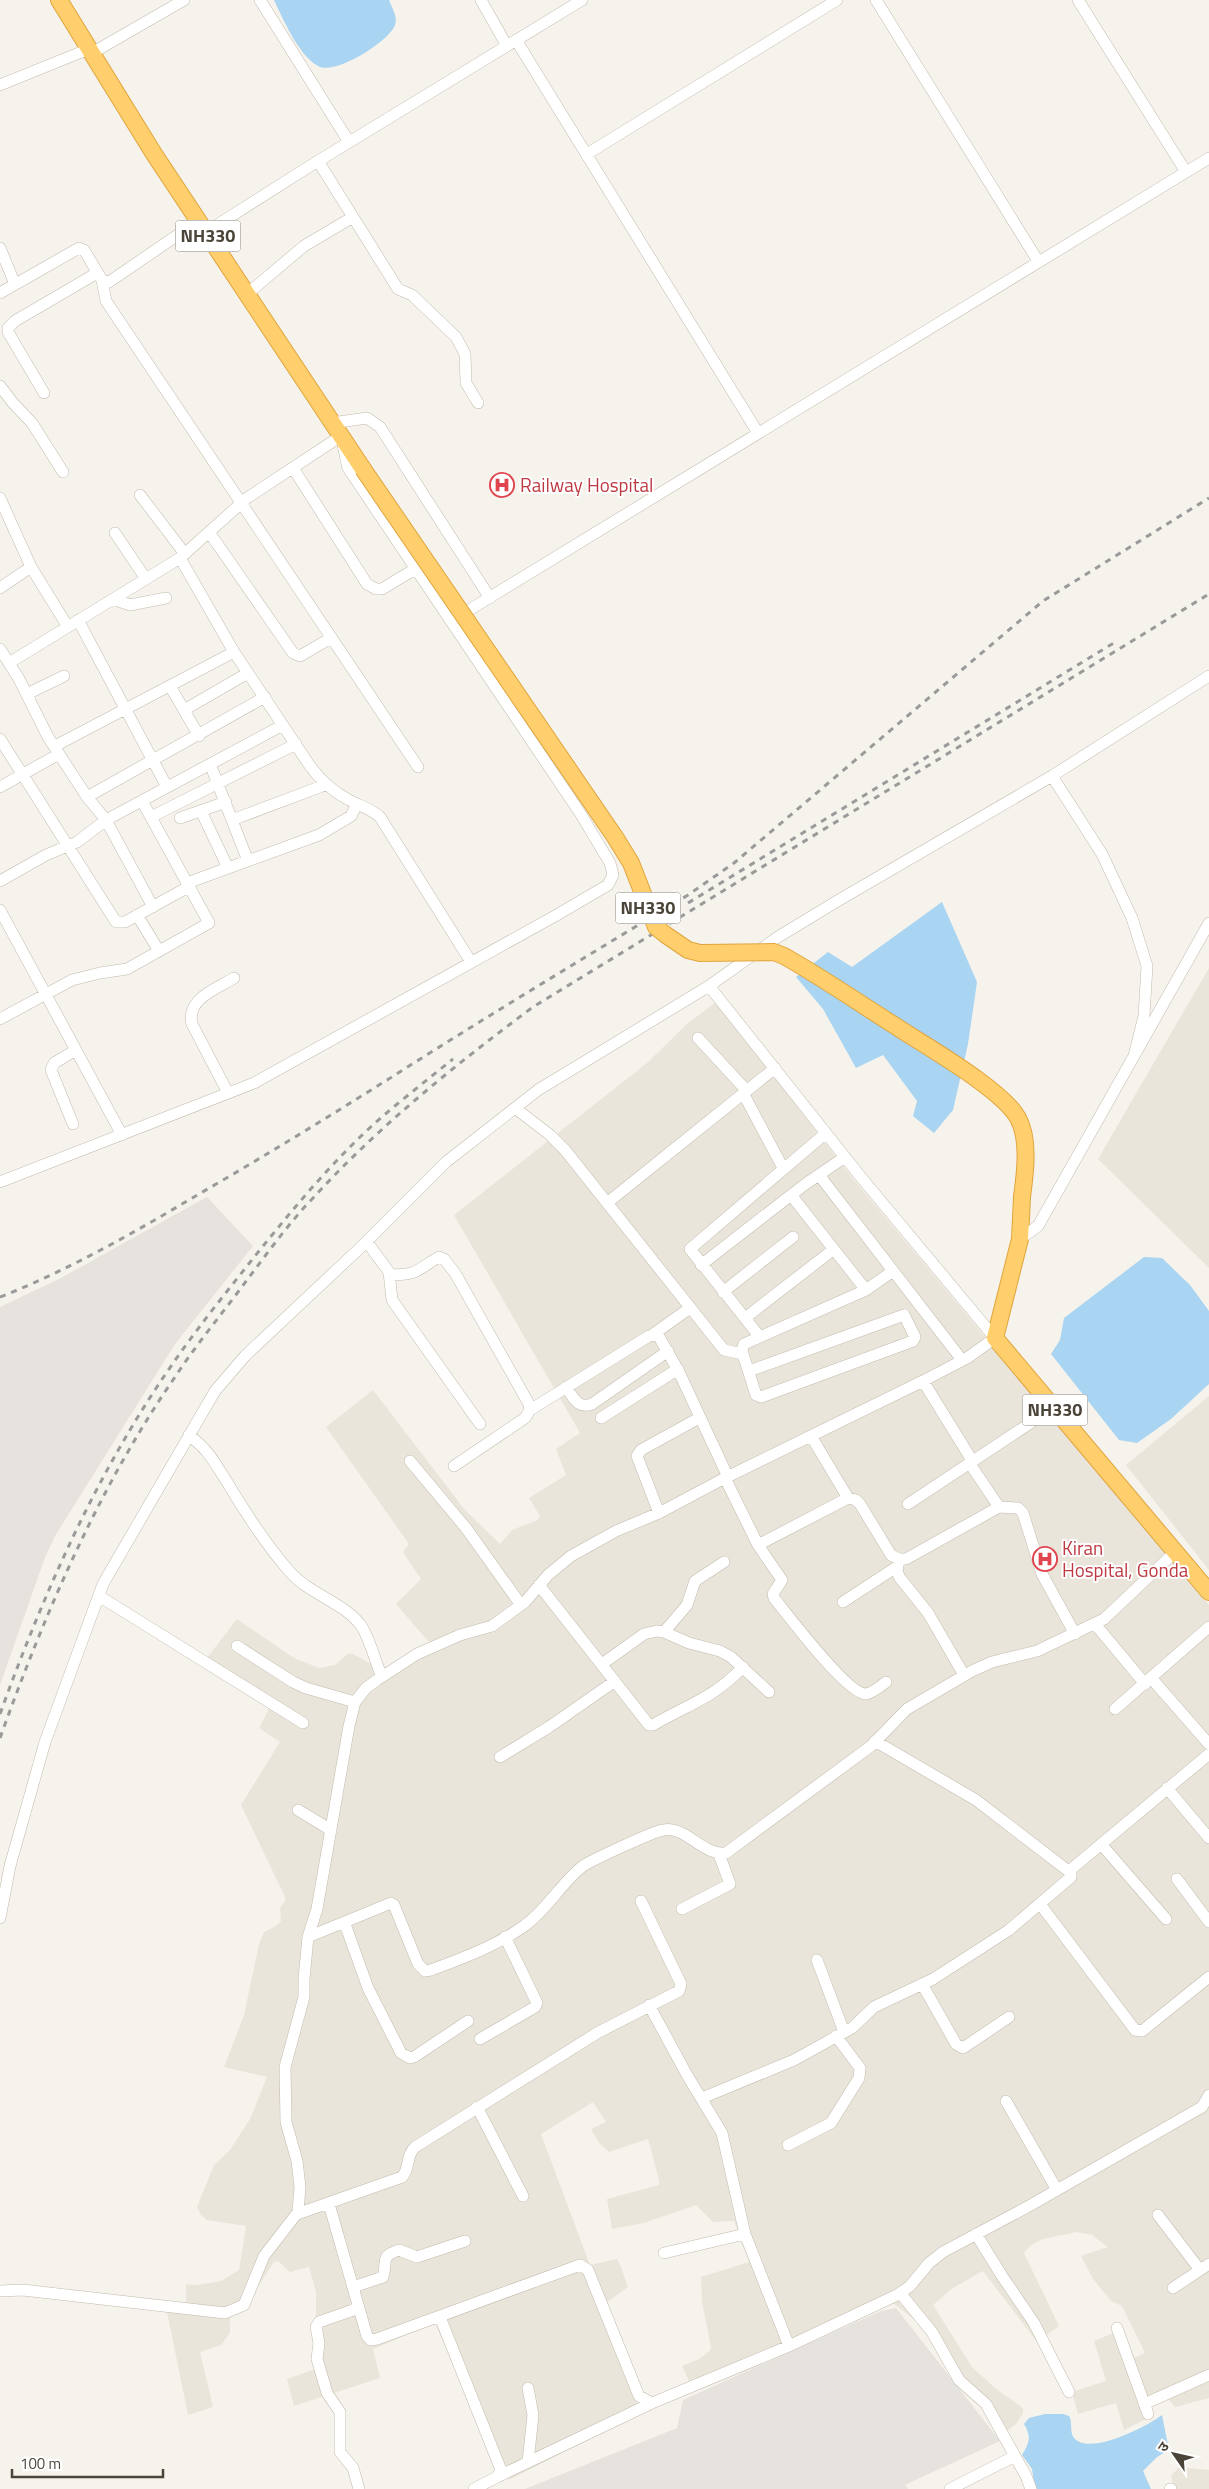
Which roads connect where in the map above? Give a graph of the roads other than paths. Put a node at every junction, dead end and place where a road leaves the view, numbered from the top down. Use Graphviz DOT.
graph roads {
  1 [pos="59,0"];
  2 [pos="183,0"];
  3 [pos="260,0"];
  4 [pos="481,0"];
  5 [pos="580,0"];
  6 [pos="838,0"];
  7 [pos="876,0"];
  8 [pos="1078,0"];
  9 [pos="512,43"];
  10 [pos="91,51"];
  11 [pos="0,84"];
  12 [pos="349,142"];
  13 [pos="587,154"];
  14 [pos="1209,158"];
  15 [pos="318,161"];
  16 [pos="1186,172"];
  17 [pos="352,216"];
  18 [pos="202,227"];
  19 [pos="0,248"];
  20 [pos="1038,261"];
  21 [pos="100,276"];
  22 [pos="15,284"];
  23 [pos="0,293"];
  24 [pos="246,295"];
  25 [pos="0,386"];
  26 [pos="44,393"];
  27 [pos="478,403"];
  28 [pos="332,423"];
  29 [pos="758,433"];
  30 [pos="341,436"];
  31 [pos="293,468"];
  32 [pos="63,472"];
  33 [pos="140,495"];
  34 [pos="0,498"];
  35 [pos="242,503"];
  36 [pos="209,532"];
  37 [pos="115,533"];
  38 [pos="182,556"];
  39 [pos="31,567"];
  40 [pos="415,569"];
  41 [pos="146,579"];
  42 [pos="0,588"];
  43 [pos="166,598"];
  44 [pos="490,598"];
  45 [pos="113,599"];
  46 [pos="451,622"];
  47 [pos="73,624"];
  48 [pos="331,638"];
  49 [pos="234,652"];
  50 [pos="4,657"];
  51 [pos="248,673"];
  52 [pos="64,676"];
  53 [pos="1209,676"];
  54 [pos="170,686"];
  55 [pos="27,694"];
  56 [pos="265,697"];
  57 [pos="124,710"];
  58 [pos="184,710"];
  59 [pos="283,725"];
  60 [pos="199,736"];
  61 [pos="0,739"];
  62 [pos="296,744"];
  63 [pos="57,750"];
  64 [pos="152,762"];
  65 [pos="210,764"];
  66 [pos="418,767"];
  67 [pos="22,775"];
  68 [pos="1052,776"];
  69 [pos="218,784"];
  70 [pos="325,785"];
  71 [pos="0,787"];
  72 [pos="167,787"];
  73 [pos="87,798"];
  74 [pos="142,801"];
  75 [pos="226,802"];
  76 [pos="357,804"];
  77 [pos="202,811"];
  78 [pos="151,817"];
  79 [pos="180,818"];
  80 [pos="106,820"];
  81 [pos="232,820"];
  82 [pos="68,846"];
  83 [pos="248,861"];
  84 [pos="228,868"];
  85 [pos="0,881"];
  86 [pos="188,885"];
  87 [pos="153,907"];
  88 [pos="0,910"];
  89 [pos="137,915"];
  90 [pos="1209,923"];
  91 [pos="159,951"];
  92 [pos="471,962"];
  93 [pos="234,978"];
  94 [pos="709,986"];
  95 [pos="45,995"];
  96 [pos="0,1019"];
  97 [pos="698,1038"];
  98 [pos="76,1050"];
  99 [pos="1134,1056"];
  100 [pos="775,1068"];
  101 [pos="745,1092"];
  102 [pos="228,1093"];
  103 [pos="514,1108"];
  104 [pos="73,1124"];
  105 [pos="826,1133"];
  106 [pos="122,1134"];
  107 [pos="845,1157"];
  108 [pos="783,1168"];
  109 [pos="819,1175"];
  110 [pos="0,1182"];
  111 [pos="791,1195"];
  112 [pos="607,1203"];
  113 [pos="792,1237"];
  114 [pos="1020,1239"];
  115 [pos="367,1242"];
  116 [pos="834,1249"];
  117 [pos="701,1265"];
  118 [pos="893,1271"];
  119 [pos="390,1275"];
  120 [pos="866,1290"];
  121 [pos="723,1292"];
  122 [pos="690,1308"];
  123 [pos="745,1318"];
  124 [pos="652,1335"];
  125 [pos="760,1337"];
  126 [pos="994,1338"];
  127 [pos="668,1351"];
  128 [pos="743,1354"];
  129 [pos="962,1360"];
  130 [pos="678,1369"];
  131 [pos="748,1372"];
  132 [pos="923,1381"];
  133 [pos="566,1387"];
  134 [pos="1053,1408"];
  135 [pos="530,1410"];
  136 [pos="601,1418"];
  137 [pos="699,1418"];
  138 [pos="480,1424"];
  139 [pos="189,1435"];
  140 [pos="812,1436"];
  141 [pos="410,1461"];
  142 [pos="972,1463"];
  143 [pos="454,1466"];
  144 [pos="726,1478"];
  145 [pos="848,1498"];
  146 [pos="908,1504"];
  147 [pos="999,1507"];
  148 [pos="659,1513"];
  149 [pos="758,1545"];
  150 [pos="1175,1552"];
  151 [pos="724,1562"];
  152 [pos="898,1563"];
  153 [pos="539,1585"];
  154 [pos="1209,1592"];
  155 [pos="99,1596"];
  156 [pos="843,1602"];
  157 [pos="521,1605"];
  158 [pos="1095,1624"];
  159 [pos="1209,1628"];
  160 [pos="664,1632"];
  161 [pos="1075,1634"];
  162 [pos="237,1646"];
  163 [pos="602,1664"];
  164 [pos="743,1667"];
  165 [pos="964,1675"];
  166 [pos="382,1677"];
  167 [pos="616,1681"];
  168 [pos="1148,1681"];
  169 [pos="886,1682"];
  170 [pos="769,1692"];
  171 [pos="355,1702"];
  172 [pos="1115,1709"];
  173 [pos="303,1723"];
  174 [pos="875,1741"];
  175 [pos="1209,1744"];
  176 [pos="1209,1754"];
  177 [pos="500,1757"];
  178 [pos="1167,1788"];
  179 [pos="298,1810"];
  180 [pos="331,1830"];
  181 [pos="1209,1838"];
  182 [pos="1101,1844"];
  183 [pos="719,1854"];
  184 [pos="1069,1871"];
  185 [pos="1177,1879"];
  186 [pos="641,1901"];
  187 [pos="1040,1904"];
  188 [pos="682,1909"];
  189 [pos="0,1918"];
  190 [pos="1166,1919"];
  191 [pos="1209,1922"];
  192 [pos="345,1924"];
  193 [pos="308,1937"];
  194 [pos="506,1937"];
  195 [pos="817,1960"];
  196 [pos="1209,1977"];
  197 [pos="922,1984"];
  198 [pos="649,2005"];
  199 [pos="1009,2017"];
  200 [pos="468,2021"];
  201 [pos="840,2034"];
  202 [pos="480,2039"];
  203 [pos="702,2098"];
  204 [pos="1006,2101"];
  205 [pos="1208,2103"];
  206 [pos="477,2107"];
  207 [pos="788,2145"];
  208 [pos="1056,2190"];
  209 [pos="522,2196"];
  210 [pos="329,2204"];
  211 [pos="297,2214"];
  212 [pos="1158,2215"];
  213 [pos="745,2234"];
  214 [pos="976,2234"];
  215 [pos="465,2242"];
  216 [pos="664,2253"];
  217 [pos="1204,2267"];
  218 [pos="353,2287"];
  219 [pos="1173,2288"];
  220 [pos="0,2291"];
  221 [pos="900,2293"];
  222 [pos="359,2308"];
  223 [pos="440,2317"];
  224 [pos="1117,2328"];
  225 [pos="789,2346"];
  226 [pos="1209,2375"];
  227 [pos="528,2388"];
  228 [pos="1069,2392"];
  229 [pos="652,2403"];
  230 [pos="1015,2456"];
  231 [pos="528,2462"];
  232 [pos="497,2477"];
  233 [pos="359,2489"];
  234 [pos="474,2489"];
  235 [pos="950,2489"];
  236 [pos="1031,2489"];
  1 -- 10 [label="highway, NH330"];
  2 -- 10 [label="street"];
  3 -- 12 [label="street"];
  4 -- 9 [label="street"];
  5 -- 9 [label="street"];
  6 -- 13 [label="street"];
  7 -- 20 [label="street"];
  8 -- 16 [label="street"];
  9 -- 12 [label="street"];
  9 -- 13 [label="street"];
  10 -- 11 [label="street"];
  10 -- 18 [label="highway, NH330"];
  12 -- 15 [label="street"];
  13 -- 29 [label="street"];
  14 -- 16 [label="street"];
  15 -- 17 [label="street"];
  15 -- 18 [label="street"];
  16 -- 20 [label="street"];
  17 -- 24 [label="street"];
  17 -- 27 [label="street"];
  18 -- 21 [label="street"];
  18 -- 24 [label="highway, NH330"];
  19 -- 22 [label="street"];
  20 -- 29 [label="street"];
  21 -- 22 [label="street"];
  21 -- 26 [label="street"];
  21 -- 35 [label="street"];
  22 -- 23 [label="street"];
  24 -- 28 [label="highway, NH330"];
  25 -- 32 [label="street"];
  28 -- 30 [label="highway, NH330"];
  28 -- 44 [label="street"];
  29 -- 44 [label="street"];
  30 -- 31 [label="street"];
  30 -- 40 [label="street"];
  30 -- 114 [label="highway, NH330, bridge"];
  31 -- 35 [label="street"];
  31 -- 40 [label="street"];
  33 -- 38 [label="street"];
  34 -- 39 [label="street"];
  35 -- 36 [label="street"];
  35 -- 48 [label="street"];
  36 -- 38 [label="street"];
  36 -- 48 [label="street"];
  37 -- 41 [label="street"];
  38 -- 41 [label="street"];
  38 -- 49 [label="street"];
  39 -- 42 [label="street"];
  39 -- 47 [label="street"];
  40 -- 46 [label="street"];
  41 -- 45 [label="street"];
  43 -- 45 [label="street"];
  44 -- 46 [label="street"];
  45 -- 47 [label="street"];
  46 -- 92 [label="street"];
  47 -- 50 [label="street"];
  47 -- 57 [label="street"];
  48 -- 66 [label="street"];
  49 -- 51 [label="street"];
  49 -- 54 [label="street"];
  50 -- 55 [label="street"];
  51 -- 56 [label="street"];
  51 -- 58 [label="street"];
  52 -- 55 [label="street"];
  53 -- 68 [label="street"];
  54 -- 57 [label="street"];
  54 -- 58 [label="street"];
  55 -- 63 [label="street"];
  56 -- 59 [label="street"];
  56 -- 60 [label="street"];
  57 -- 63 [label="street"];
  57 -- 64 [label="street"];
  58 -- 60 [label="street"];
  59 -- 62 [label="street"];
  59 -- 65 [label="street"];
  60 -- 64 [label="street"];
  61 -- 67 [label="street"];
  62 -- 69 [label="street"];
  62 -- 70 [label="street"];
  63 -- 67 [label="street"];
  63 -- 73 [label="street"];
  64 -- 72 [label="street"];
  64 -- 73 [label="street"];
  65 -- 69 [label="street"];
  65 -- 72 [label="street"];
  67 -- 71 [label="street"];
  67 -- 82 [label="street"];
  68 -- 94 [label="street"];
  68 -- 99 [label="street"];
  69 -- 75 [label="street"];
  69 -- 78 [label="street"];
  70 -- 76 [label="street"];
  70 -- 81 [label="street"];
  72 -- 74 [label="street"];
  73 -- 80 [label="street"];
  74 -- 78 [label="street"];
  74 -- 80 [label="street"];
  75 -- 77 [label="street"];
  75 -- 81 [label="street"];
  76 -- 83 [label="street"];
  76 -- 92 [label="street"];
  77 -- 79 [label="street"];
  77 -- 84 [label="street"];
  78 -- 86 [label="street"];
  80 -- 82 [label="street"];
  80 -- 87 [label="street"];
  81 -- 83 [label="street"];
  82 -- 85 [label="street"];
  82 -- 89 [label="street"];
  83 -- 84 [label="street"];
  84 -- 86 [label="street"];
  86 -- 87 [label="street"];
  86 -- 91 [label="street"];
  87 -- 89 [label="street"];
  88 -- 95 [label="street"];
  89 -- 91 [label="street"];
  90 -- 99 [label="street"];
  91 -- 95 [label="street"];
  92 -- 102 [label="street"];
  93 -- 102 [label="street"];
  94 -- 100 [label="street"];
  94 -- 103 [label="street"];
  95 -- 96 [label="street"];
  95 -- 98 [label="street"];
  97 -- 101 [label="street"];
  98 -- 104 [label="street"];
  98 -- 106 [label="street"];
  99 -- 114 [label="street"];
  100 -- 101 [label="street"];
  100 -- 105 [label="street"];
  101 -- 108 [label="street"];
  101 -- 112 [label="street"];
  102 -- 106 [label="street"];
  103 -- 112 [label="street"];
  103 -- 115 [label="street"];
  105 -- 107 [label="street"];
  105 -- 108 [label="street"];
  106 -- 110 [label="street"];
  107 -- 109 [label="street"];
  107 -- 126 [label="street"];
  108 -- 117 [label="street"];
  109 -- 111 [label="street"];
  109 -- 118 [label="street"];
  111 -- 116 [label="street"];
  111 -- 117 [label="street"];
  112 -- 122 [label="street"];
  113 -- 121 [label="street"];
  114 -- 126 [label="highway, NH330"];
  115 -- 119 [label="street"];
  115 -- 139 [label="street"];
  116 -- 120 [label="street"];
  116 -- 123 [label="street"];
  117 -- 121 [label="street"];
  118 -- 120 [label="street"];
  118 -- 129 [label="street"];
  119 -- 135 [label="street"];
  119 -- 138 [label="street"];
  120 -- 125 [label="street"];
  121 -- 123 [label="street"];
  122 -- 124 [label="street"];
  122 -- 128 [label="street"];
  123 -- 125 [label="street"];
  124 -- 127 [label="street"];
  124 -- 133 [label="street"];
  125 -- 128 [label="street"];
  126 -- 129 [label="street"];
  126 -- 134 [label="highway, NH330"];
  127 -- 130 [label="street"];
  127 -- 133 [label="street"];
  128 -- 131 [label="street"];
  129 -- 132 [label="street"];
  130 -- 136 [label="street"];
  130 -- 137 [label="street"];
  131 -- 131 [label="street"];
  132 -- 140 [label="street"];
  132 -- 142 [label="street"];
  133 -- 135 [label="street"];
  134 -- 142 [label="street"];
  134 -- 150 [label="highway, NH330"];
  135 -- 143 [label="street"];
  137 -- 144 [label="street"];
  137 -- 148 [label="street"];
  139 -- 155 [label="street"];
  139 -- 166 [label="street"];
  140 -- 144 [label="street"];
  140 -- 145 [label="street"];
  141 -- 157 [label="street"];
  142 -- 146 [label="street"];
  142 -- 147 [label="street"];
  144 -- 148 [label="street"];
  144 -- 149 [label="street"];
  145 -- 149 [label="street"];
  145 -- 152 [label="street"];
  147 -- 152 [label="street"];
  147 -- 161 [label="street"];
  148 -- 153 [label="street"];
  149 -- 169 [label="street"];
  150 -- 154 [label="highway, NH330"];
  150 -- 158 [label="street"];
  151 -- 160 [label="street"];
  152 -- 156 [label="street"];
  152 -- 165 [label="street"];
  153 -- 157 [label="street"];
  153 -- 163 [label="street"];
  155 -- 173 [label="street"];
  155 -- 189 [label="street"];
  157 -- 166 [label="street"];
  158 -- 161 [label="street"];
  158 -- 168 [label="street"];
  159 -- 168 [label="street"];
  160 -- 163 [label="street"];
  160 -- 164 [label="street"];
  161 -- 165 [label="street"];
  162 -- 171 [label="street"];
  163 -- 167 [label="street"];
  164 -- 167 [label="street"];
  164 -- 170 [label="street"];
  165 -- 174 [label="street"];
  166 -- 171 [label="street"];
  167 -- 177 [label="street"];
  168 -- 172 [label="street"];
  168 -- 175 [label="street"];
  171 -- 180 [label="street"];
  174 -- 183 [label="street"];
  174 -- 184 [label="street"];
  176 -- 178 [label="street"];
  178 -- 181 [label="street"];
  178 -- 182 [label="street"];
  179 -- 180 [label="street"];
  180 -- 193 [label="street"];
  182 -- 184 [label="street"];
  182 -- 190 [label="street"];
  183 -- 188 [label="street"];
  183 -- 194 [label="street"];
  184 -- 187 [label="street"];
  185 -- 191 [label="street"];
  186 -- 198 [label="street"];
  187 -- 196 [label="street"];
  187 -- 197 [label="street"];
  192 -- 193 [label="street"];
  192 -- 194 [label="street"];
  192 -- 200 [label="street"];
  193 -- 211 [label="street"];
  194 -- 202 [label="street"];
  195 -- 201 [label="street"];
  197 -- 199 [label="street"];
  197 -- 201 [label="street"];
  198 -- 203 [label="street"];
  198 -- 206 [label="street"];
  201 -- 203 [label="street"];
  201 -- 207 [label="street"];
  203 -- 213 [label="street"];
  204 -- 208 [label="street"];
  205 -- 208 [label="street"];
  206 -- 209 [label="street"];
  206 -- 210 [label="street"];
  208 -- 214 [label="street"];
  210 -- 211 [label="street"];
  210 -- 218 [label="street"];
  211 -- 220 [label="street"];
  212 -- 217 [label="street"];
  213 -- 216 [label="street"];
  213 -- 225 [label="street"];
  214 -- 221 [label="street"];
  214 -- 228 [label="street"];
  215 -- 218 [label="street"];
  217 -- 219 [label="street"];
  218 -- 222 [label="street"];
  221 -- 225 [label="street"];
  221 -- 230 [label="street"];
  222 -- 223 [label="street"];
  222 -- 233 [label="street"];
  223 -- 229 [label="street"];
  223 -- 232 [label="street"];
  224 -- 226 [label="street"];
  225 -- 229 [label="street"];
  227 -- 231 [label="street"];
  229 -- 231 [label="street"];
  230 -- 235 [label="street"];
  230 -- 236 [label="street"];
  231 -- 232 [label="street"];
  232 -- 234 [label="street"];
}
